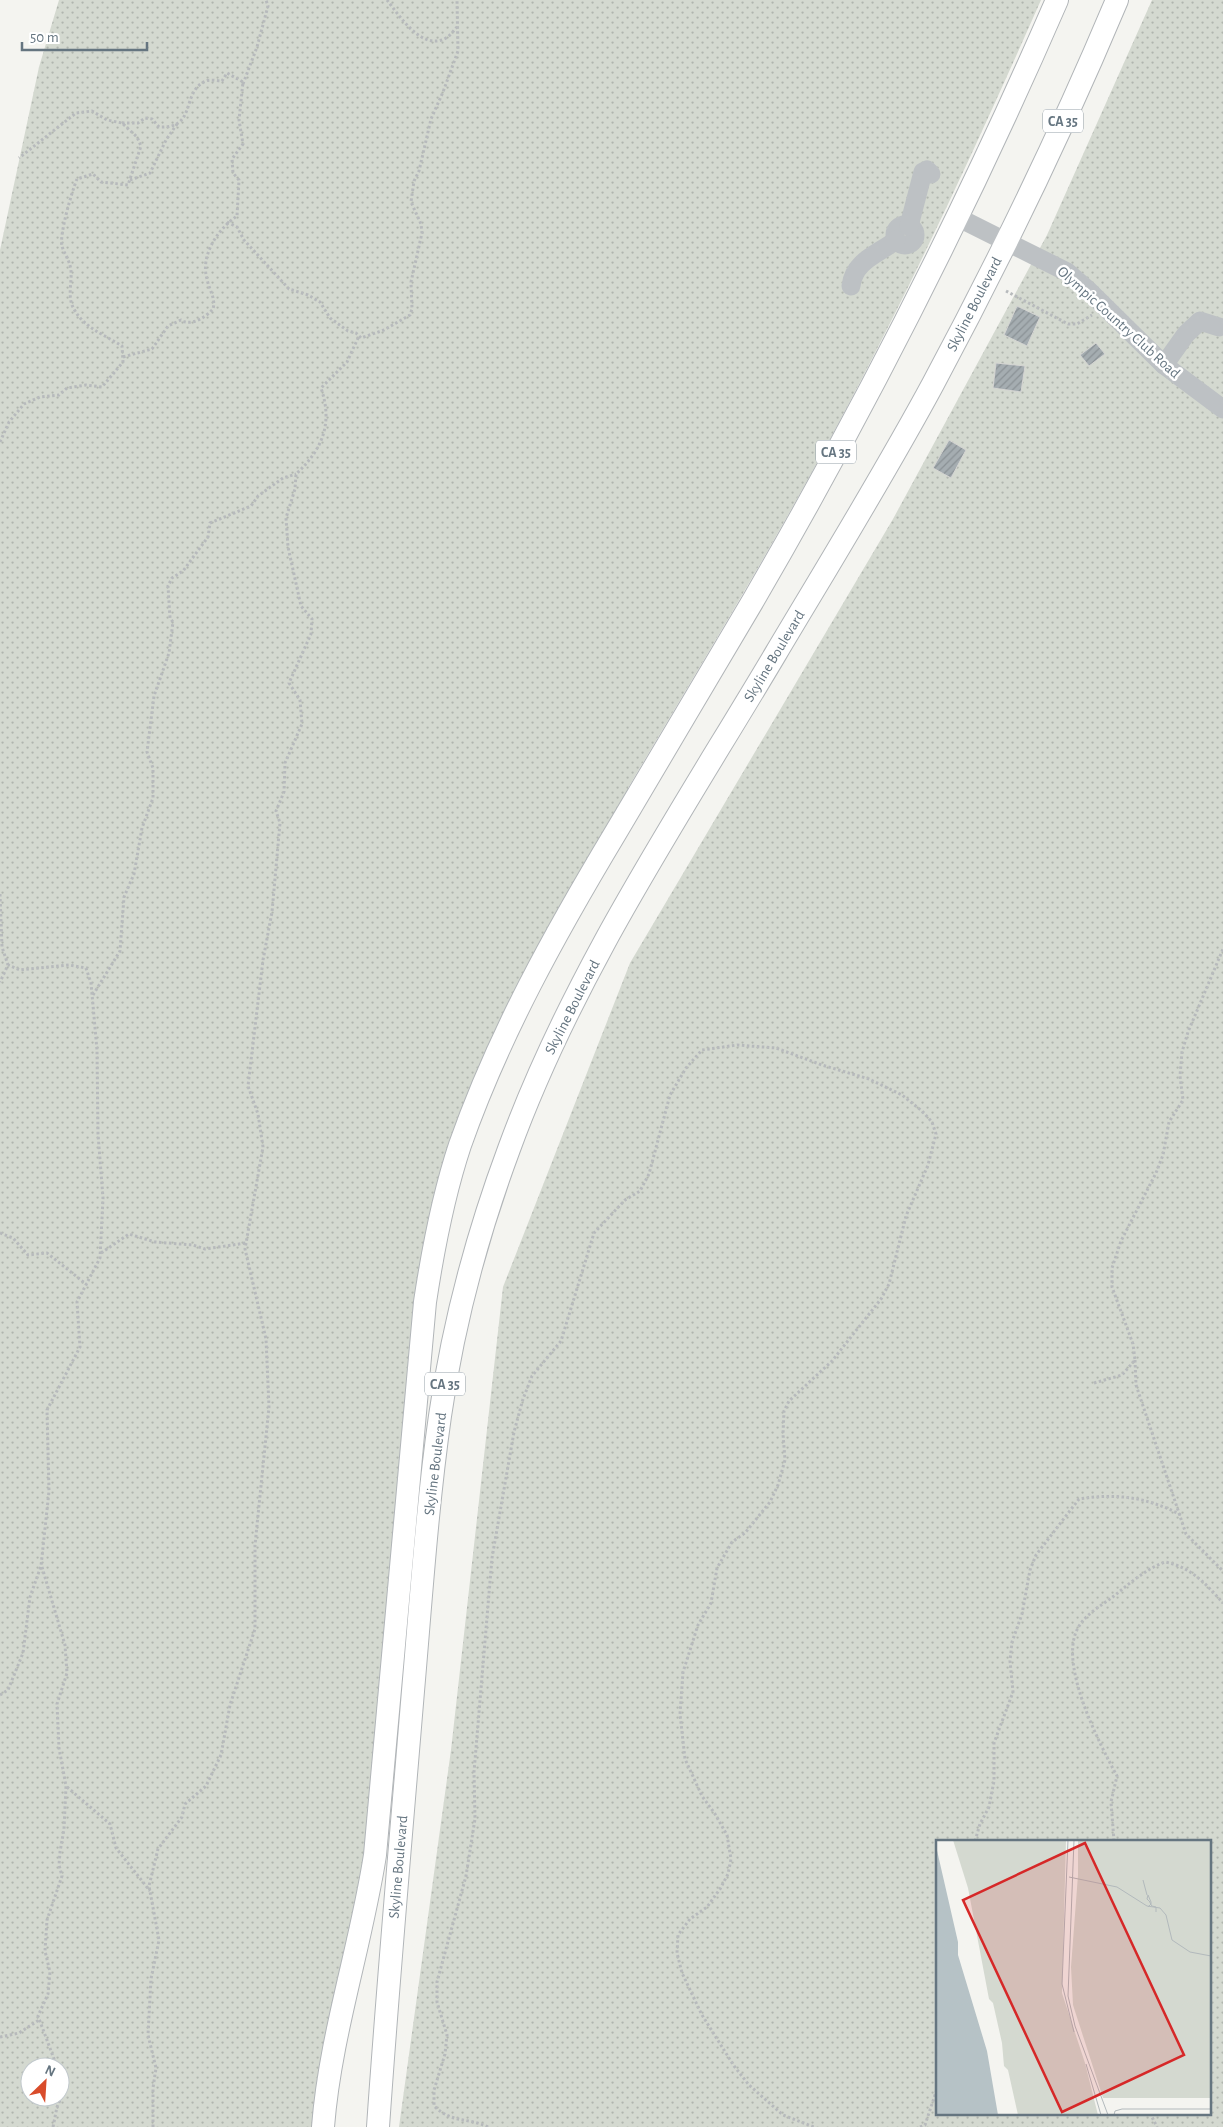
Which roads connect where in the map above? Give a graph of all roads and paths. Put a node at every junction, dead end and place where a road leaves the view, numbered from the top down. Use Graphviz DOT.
graph roads {
  1 [pos="266,0"];
  2 [pos="387,0"];
  3 [pos="457,0"];
  4 [pos="1056,0"];
  5 [pos="1117,0"];
  6 [pos="458,26"];
  7 [pos="243,84"];
  8 [pos="122,123"];
  9 [pos="178,124"];
  10 [pos="19,158"];
  11 [pos="931,174"];
  12 [pos="130,180"];
  13 [pos="957,216"];
  14 [pos="227,222"];
  15 [pos="1006,241"];
  16 [pos="851,286"];
  17 [pos="1006,291"];
  18 [pos="1102,305"];
  19 [pos="1219,327"];
  20 [pos="359,336"];
  21 [pos="123,357"];
  22 [pos="1164,365"];
  23 [pos="1223,409"];
  24 [pos="0,442"];
  25 [pos="296,474"];
  26 [pos="0,894"];
  27 [pos="1223,949"];
  28 [pos="1223,961"];
  29 [pos="8,965"];
  30 [pos="1217,965"];
  31 [pos="0,982"];
  32 [pos="92,996"];
  33 [pos="0,1233"];
  34 [pos="246,1242"];
  35 [pos="100,1254"];
  36 [pos="86,1284"];
  37 [pos="1135,1360"];
  38 [pos="1094,1383"];
  39 [pos="1181,1515"];
  40 [pos="41,1566"];
  41 [pos="1223,1571"];
  42 [pos="1223,1603"];
  43 [pos="0,1695"];
  44 [pos="66,1786"];
  45 [pos="975,1840"];
  46 [pos="1114,1840"];
  47 [pos="150,1892"];
  48 [pos="39,2020"];
  49 [pos="0,2037"];
  50 [pos="53,2057"];
  51 [pos="936,2092"];
  52 [pos="57,2107"];
  53 [pos="1150,2114"];
  54 [pos="53,2127"];
  55 [pos="154,2127"];
  56 [pos="323,2127"];
  57 [pos="378,2127"];
  58 [pos="488,2127"];
  59 [pos="814,2127"];
  60 [pos="920,2127"];
  61 [pos="1157,2127"];
  1 -- 7 [label="path"];
  2 -- 6 [label="path"];
  3 -- 6 [label="path"];
  4 -- 13 [label="main road, Skyline Boulevard / CA 35"];
  5 -- 15 [label="main road, Skyline Boulevard / CA 35"];
  6 -- 20 [label="path"];
  7 -- 9 [label="path"];
  7 -- 14 [label="path"];
  8 -- 9 [label="path"];
  8 -- 10 [label="path"];
  8 -- 12 [label="path"];
  9 -- 12 [label="path"];
  11 -- 16 [label="lane"];
  12 -- 21 [label="path"];
  13 -- 15 [label="lane, Olympic Country Club Road"];
  13 -- 56 [label="main road, Skyline Boulevard / CA 35"];
  14 -- 20 [label="path"];
  14 -- 21 [label="path"];
  15 -- 18 [label="lane, Olympic Country Club Road"];
  15 -- 57 [label="main road, Skyline Boulevard / CA 35"];
  17 -- 18 [label="path"];
  18 -- 22 [label="lane, Olympic Country Club Road"];
  19 -- 22 [label="lane"];
  20 -- 25 [label="path"];
  21 -- 24 [label="path"];
  22 -- 23 [label="lane, Olympic Country Club Road"];
  25 -- 32 [label="path"];
  25 -- 34 [label="path"];
  26 -- 29 [label="path"];
  27 -- 30 [label="path"];
  28 -- 30 [label="path"];
  29 -- 31 [label="path"];
  29 -- 32 [label="path"];
  30 -- 37 [label="path"];
  32 -- 35 [label="path"];
  33 -- 36 [label="path"];
  34 -- 35 [label="path"];
  34 -- 47 [label="path"];
  35 -- 36 [label="path"];
  36 -- 40 [label="path"];
  37 -- 38 [label="path"];
  37 -- 39 [label="path"];
  39 -- 41 [label="path"];
  39 -- 45 [label="path"];
  40 -- 43 [label="path"];
  40 -- 44 [label="path"];
  42 -- 46 [label="path"];
  44 -- 47 [label="path"];
  44 -- 48 [label="path"];
  47 -- 55 [label="path"];
  48 -- 49 [label="path"];
  48 -- 50 [label="path"];
  51 -- 60 [label="path"];
  52 -- 54 [label="path"];
  53 -- 61 [label="path"];
  58 -- 59 [label="path"];
}
